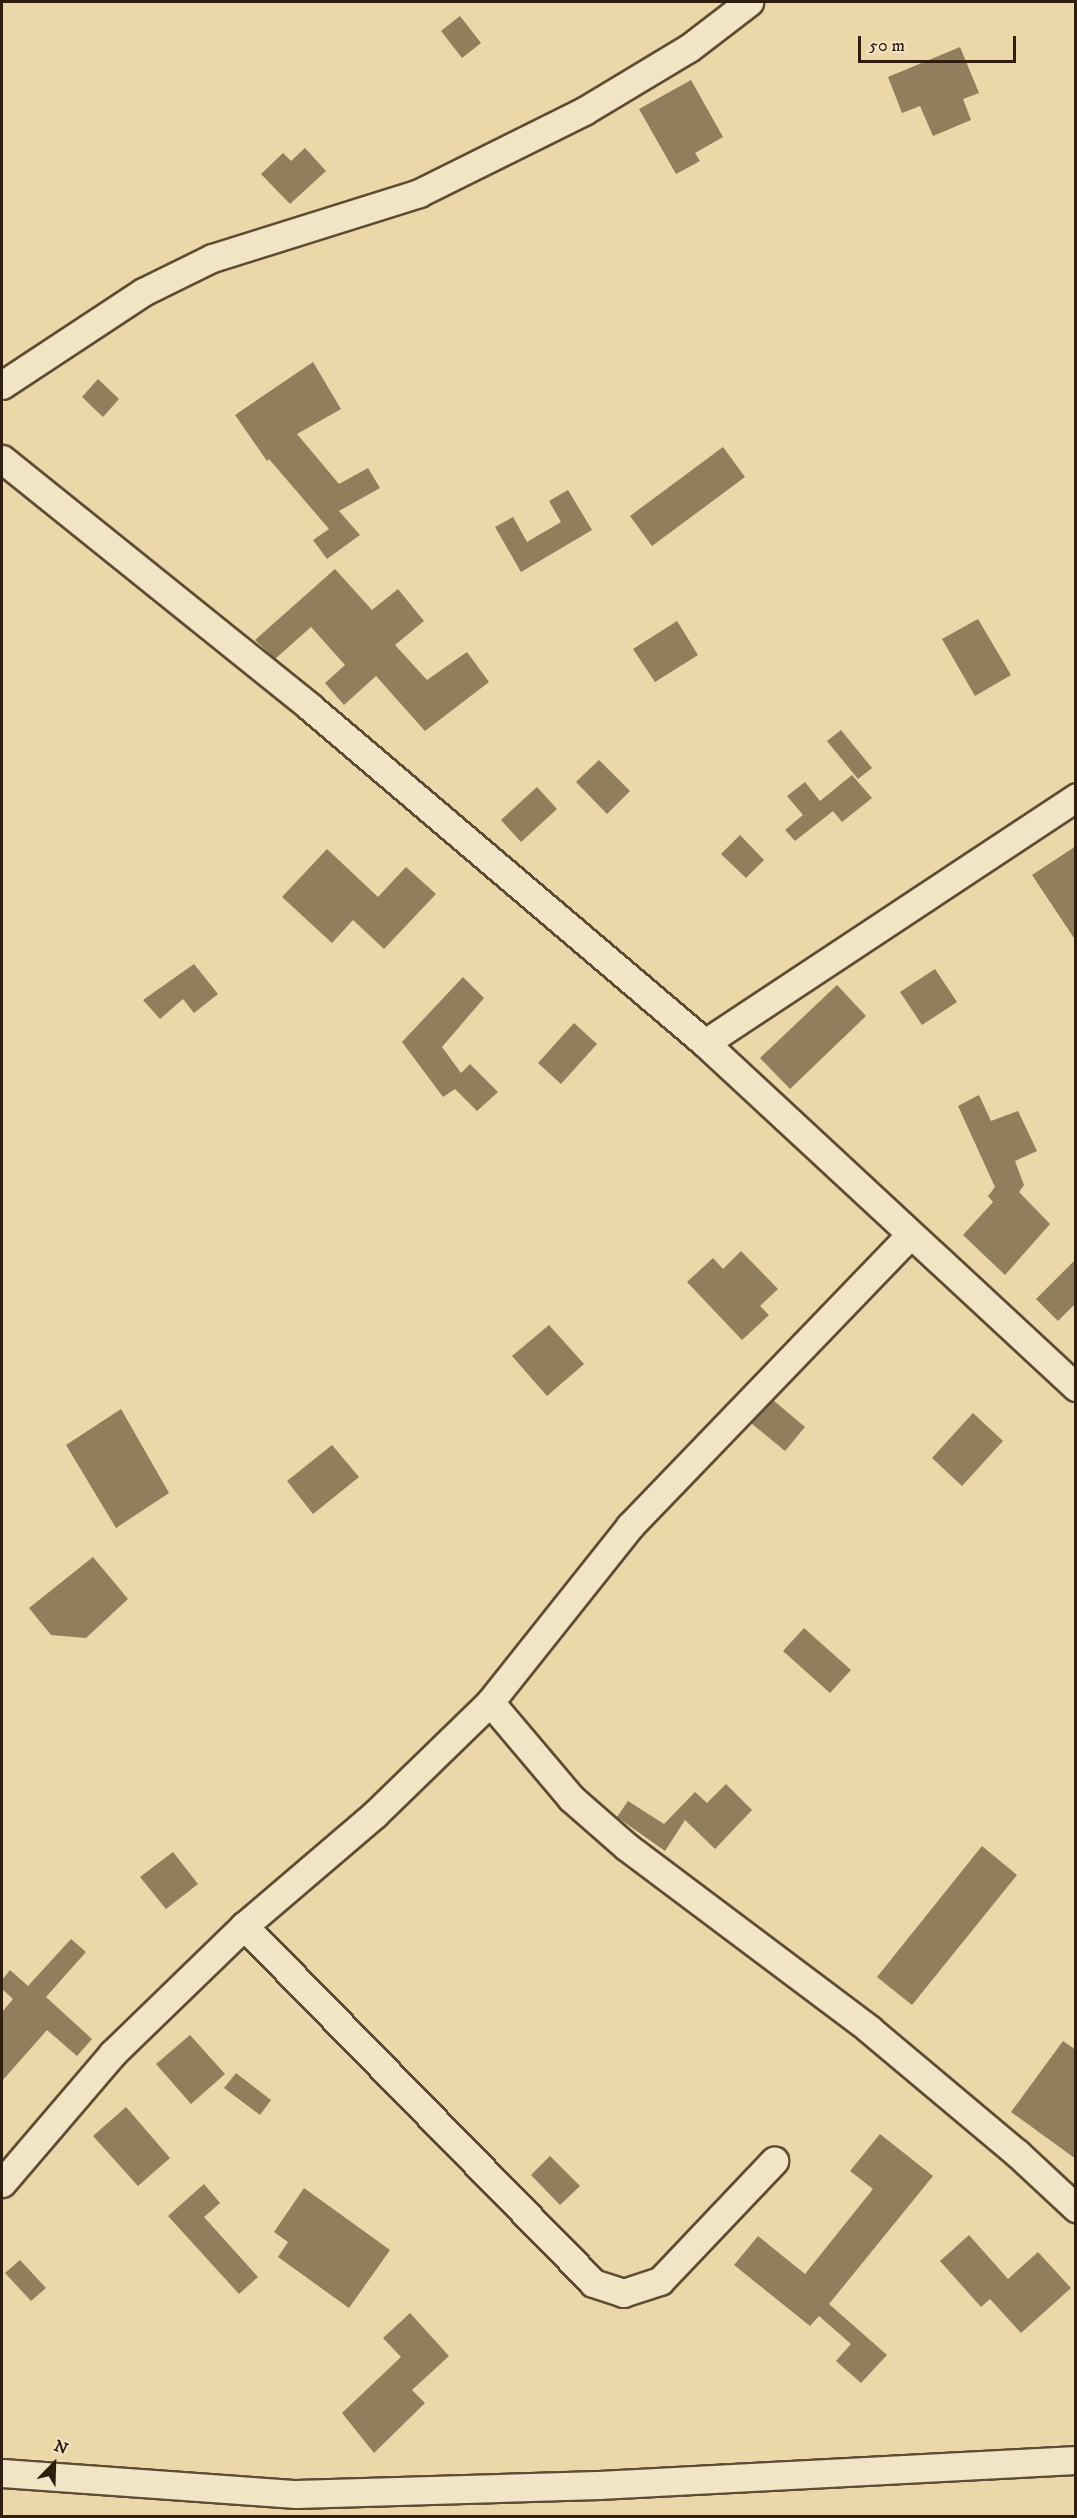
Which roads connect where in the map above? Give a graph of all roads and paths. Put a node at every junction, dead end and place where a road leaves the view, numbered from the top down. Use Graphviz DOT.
graph roads {
  1 [pos="749,2"];
  2 [pos="2,385"];
  3 [pos="2,459"];
  4 [pos="1076,797"];
  5 [pos="705,1043"];
  6 [pos="909,1236"];
  7 [pos="1075,1386"];
  8 [pos="490,1702"];
  9 [pos="244,1926"];
  10 [pos="774,2161"];
  11 [pos="7,2167"];
  12 [pos="1076,2208"];
  13 [pos="1076,2460"];
  14 [pos="2,2473"];
  1 -- 2 [label="street"];
  3 -- 5 [label="street"];
  4 -- 5 [label="street"];
  5 -- 6 [label="street"];
  6 -- 7 [label="street"];
  6 -- 8 [label="street"];
  8 -- 9 [label="street"];
  8 -- 12 [label="street"];
  9 -- 10 [label="street"];
  9 -- 11 [label="street"];
  13 -- 14 [label="street"];
}
